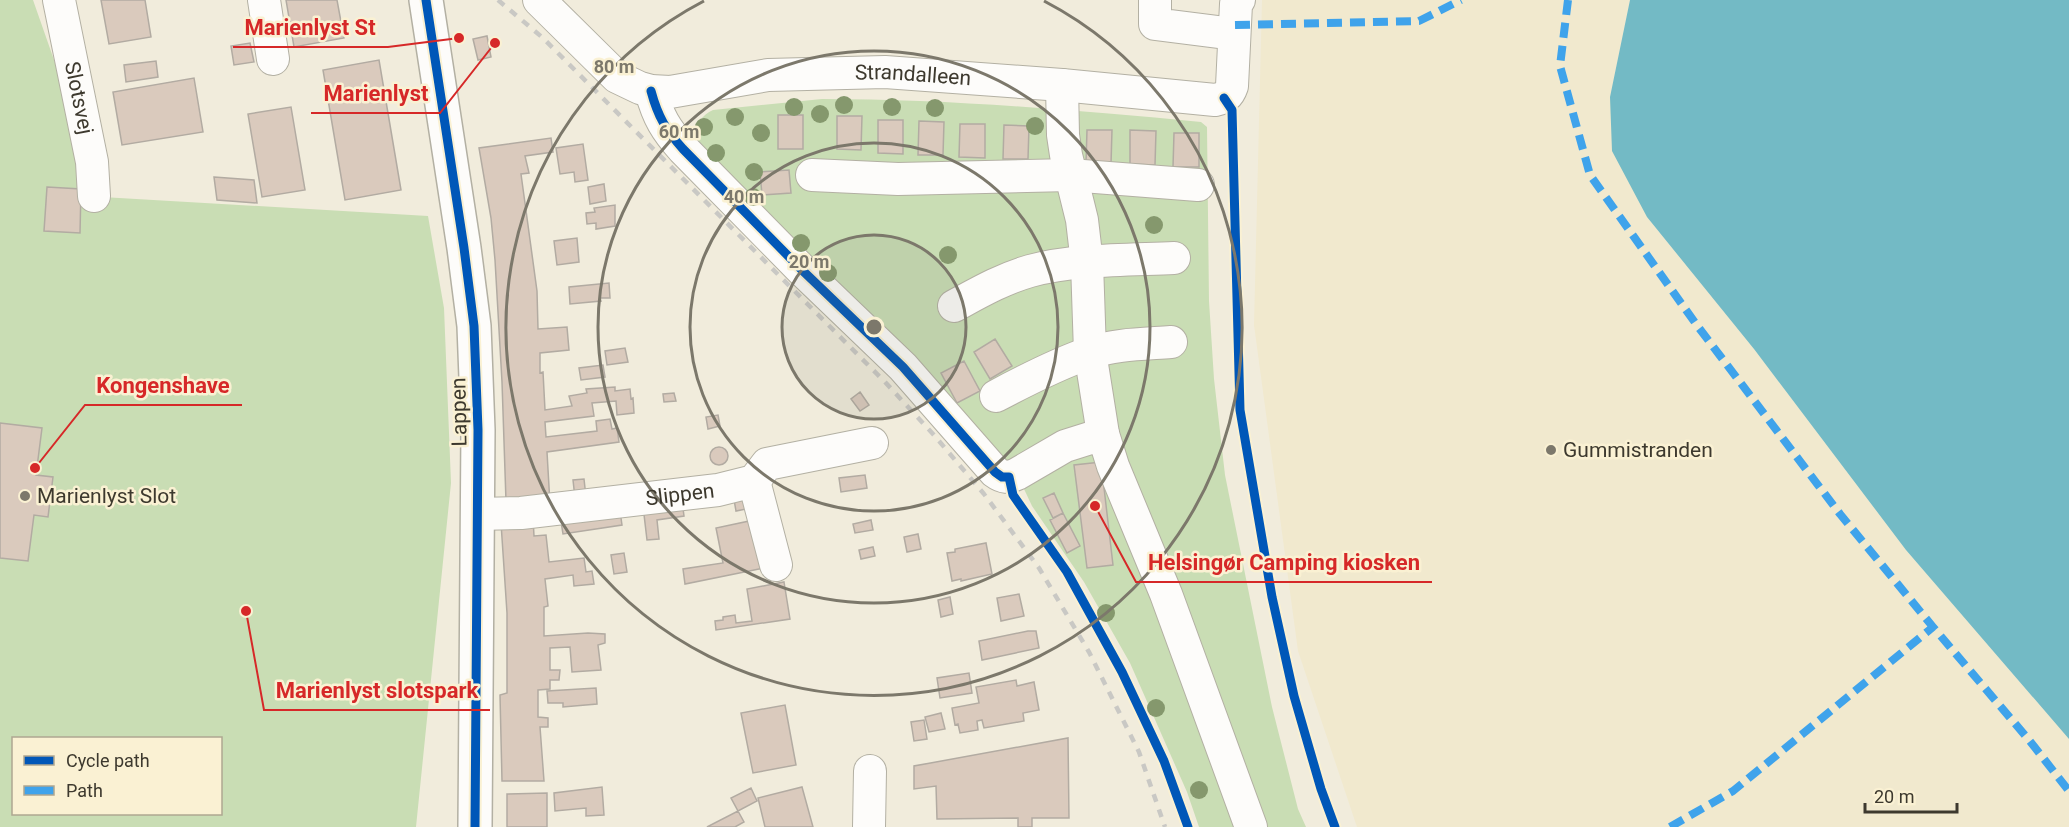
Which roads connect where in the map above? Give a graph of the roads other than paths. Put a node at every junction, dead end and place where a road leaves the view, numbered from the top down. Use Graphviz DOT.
graph roads {
  1 [pos="59,0"];
  2 [pos="264,0"];
  3 [pos="426,0"];
  4 [pos="539,0"];
  5 [pos="1155,0"];
  6 [pos="1239,0"];
  7 [pos="1234,34"];
  8 [pos="273,59"];
  9 [pos="1062,85"];
  10 [pos="651,92"];
  11 [pos="812,175"];
  12 [pos="1070,175"];
  13 [pos="1198,184"];
  14 [pos="94,196"];
  15 [pos="1174,258"];
  16 [pos="1088,263"];
  17 [pos="954,306"];
  18 [pos="1171,342"];
  19 [pos="1090,352"];
  20 [pos="996,396"];
  21 [pos="1103,434"];
  22 [pos="872,443"];
  23 [pos="754,481"];
  24 [pos="477,514"];
  25 [pos="776,565"];
  26 [pos="870,771"];
  27 [pos="476,827"];
  28 [pos="869,827"];
  29 [pos="1251,827"];
  1 -- 14 [label="street, Slotsvej"];
  2 -- 8 [label="street"];
  3 -- 24 [label="main road, Lappen"];
  4 -- 10 [label="street, Strandalleen"];
  5 -- 7 [label="street"];
  6 -- 7 [label="street, Strandalleen"];
  7 -- 9 [label="street, Strandalleen"];
  9 -- 10 [label="street, Strandalleen"];
  9 -- 12 [label="street"];
  10 -- 21 [label="street"];
  11 -- 12 [label="street"];
  12 -- 13 [label="street"];
  12 -- 16 [label="street"];
  15 -- 16 [label="street"];
  16 -- 17 [label="street"];
  16 -- 19 [label="street"];
  18 -- 19 [label="street"];
  19 -- 20 [label="street"];
  19 -- 21 [label="street"];
  21 -- 29 [label="street"];
  22 -- 23 [label="street, Slippen"];
  23 -- 24 [label="street, Slippen"];
  23 -- 25 [label="street"];
  24 -- 27 [label="main road, Lappen"];
  26 -- 28 [label="street"];
}
